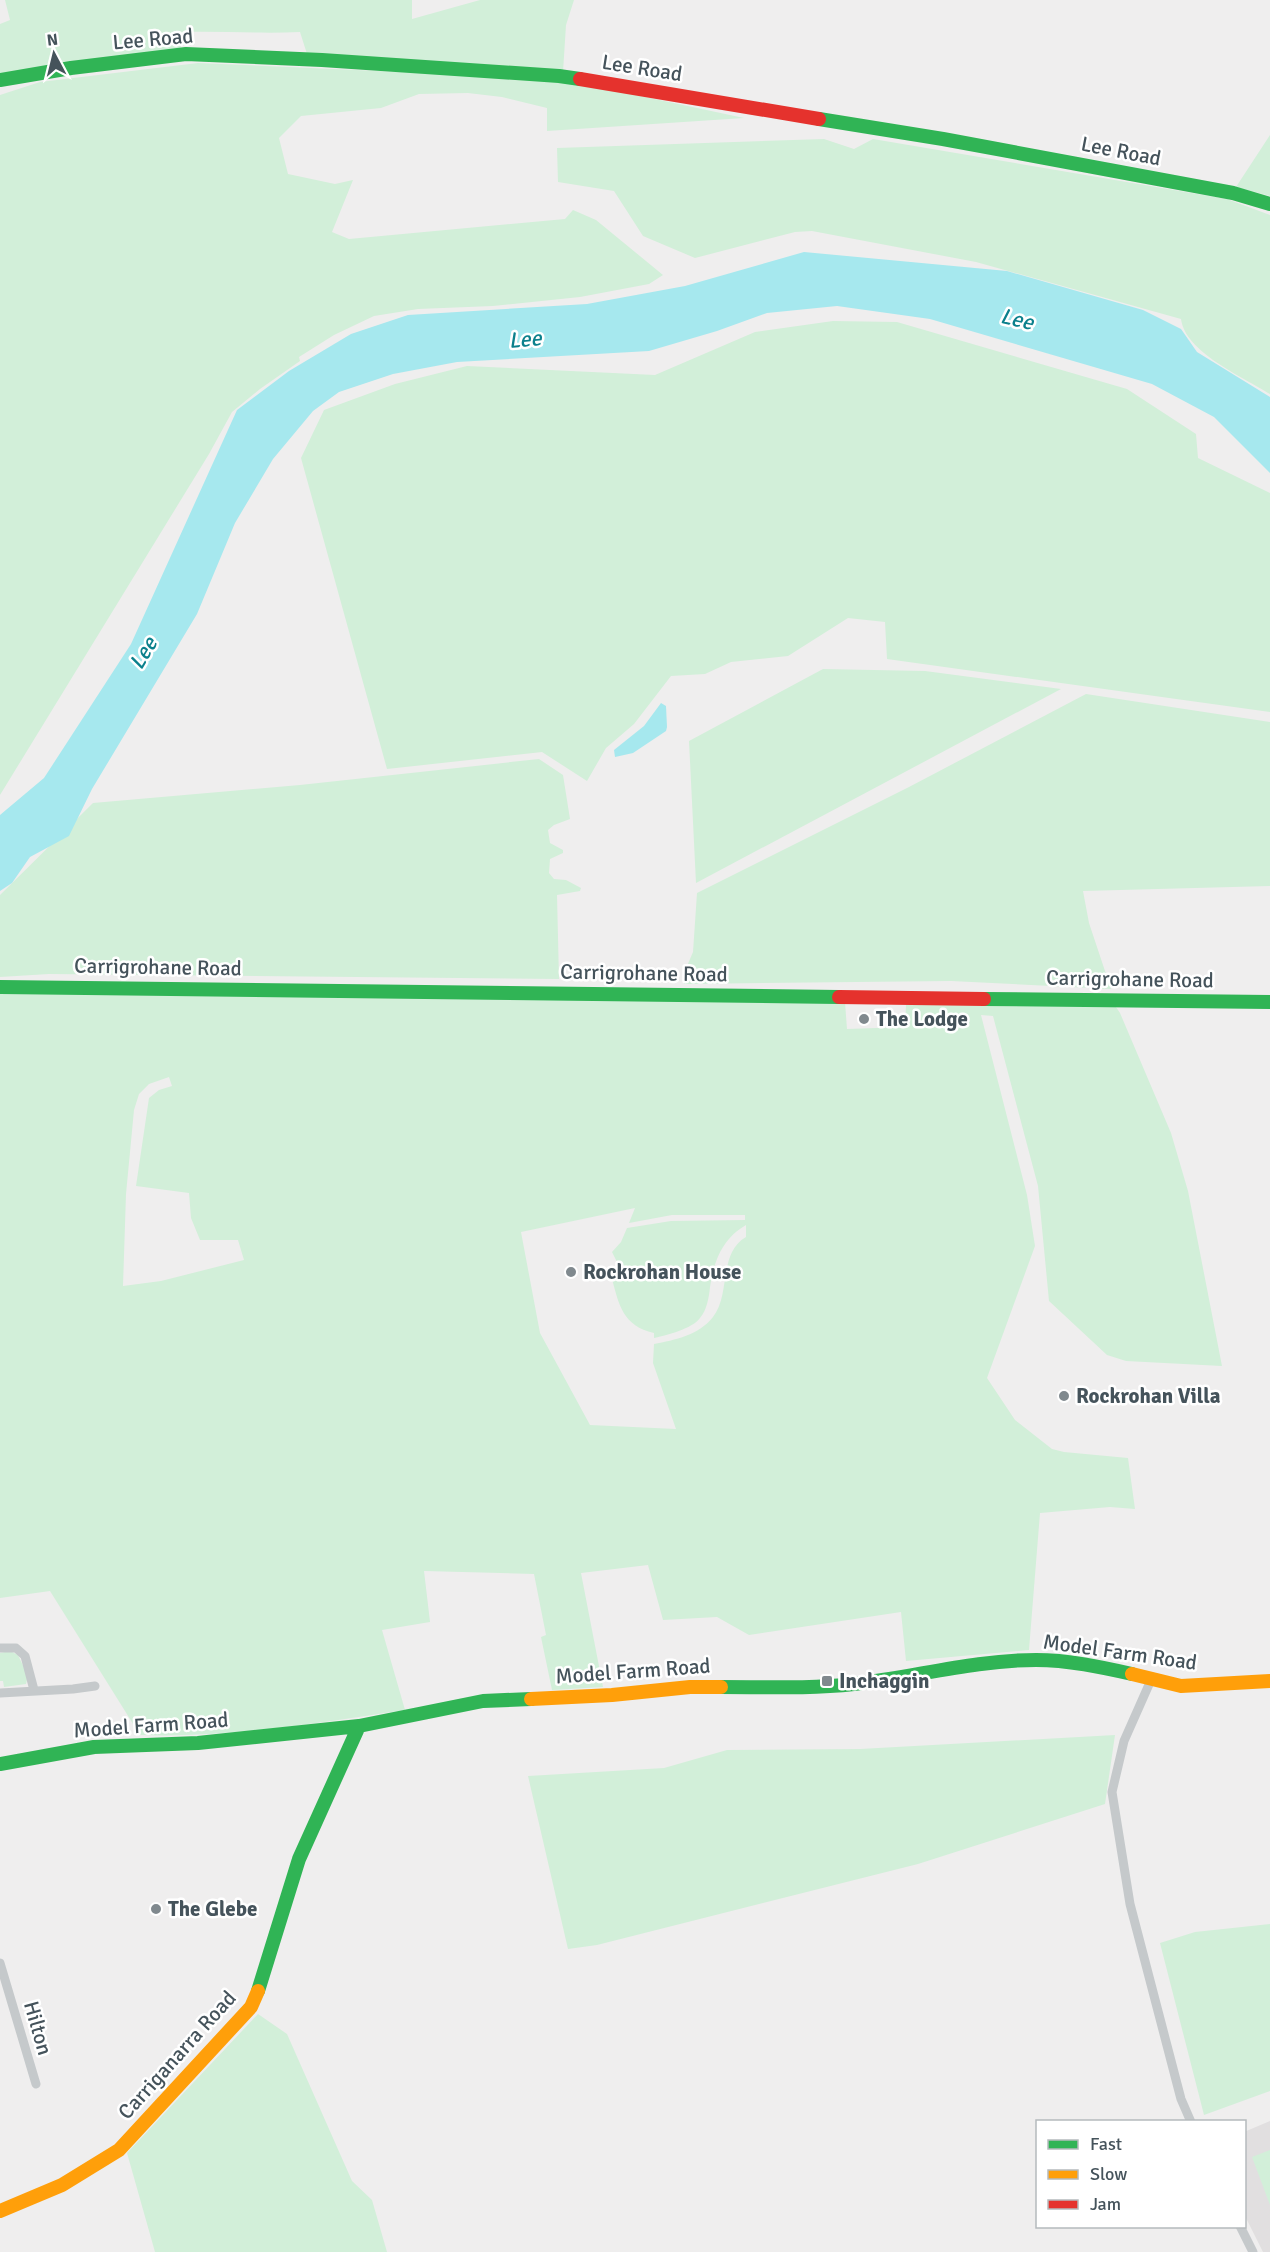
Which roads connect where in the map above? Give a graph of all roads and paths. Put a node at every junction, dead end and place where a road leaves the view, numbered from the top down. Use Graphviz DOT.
graph roads {
  1 [pos="0,80"];
  2 [pos="1270,204"];
  3 [pos="0,987"];
  4 [pos="1270,1002"];
  5 [pos="0,1648"];
  6 [pos="1151,1680"];
  7 [pos="1270,1681"];
  8 [pos="95,1686"];
  9 [pos="34,1690"];
  10 [pos="0,1693"];
  11 [pos="359,1726"];
  12 [pos="0,1764"];
  13 [pos="0,1963"];
  14 [pos="3,1982"];
  15 [pos="36,2084"];
  16 [pos="1191,2120"];
  17 [pos="0,2211"];
  18 [pos="1241,2228"];
  19 [pos="1253,2252"];
  1 -- 2 [label="main road, Lee Road"];
  3 -- 4 [label="main road, Carrigrohane Road"];
  5 -- 9 [label="street"];
  6 -- 7 [label="main road, Model Farm Road"];
  6 -- 11 [label="main road, Model Farm Road"];
  6 -- 16 [label="street"];
  8 -- 9 [label="street"];
  9 -- 10 [label="street"];
  11 -- 12 [label="main road, Model Farm Road"];
  11 -- 17 [label="main road, Carriganarra Road"];
  13 -- 14 [label="street, Hilton"];
  14 -- 15 [label="street, Hilton"];
  18 -- 19 [label="street"];
}
